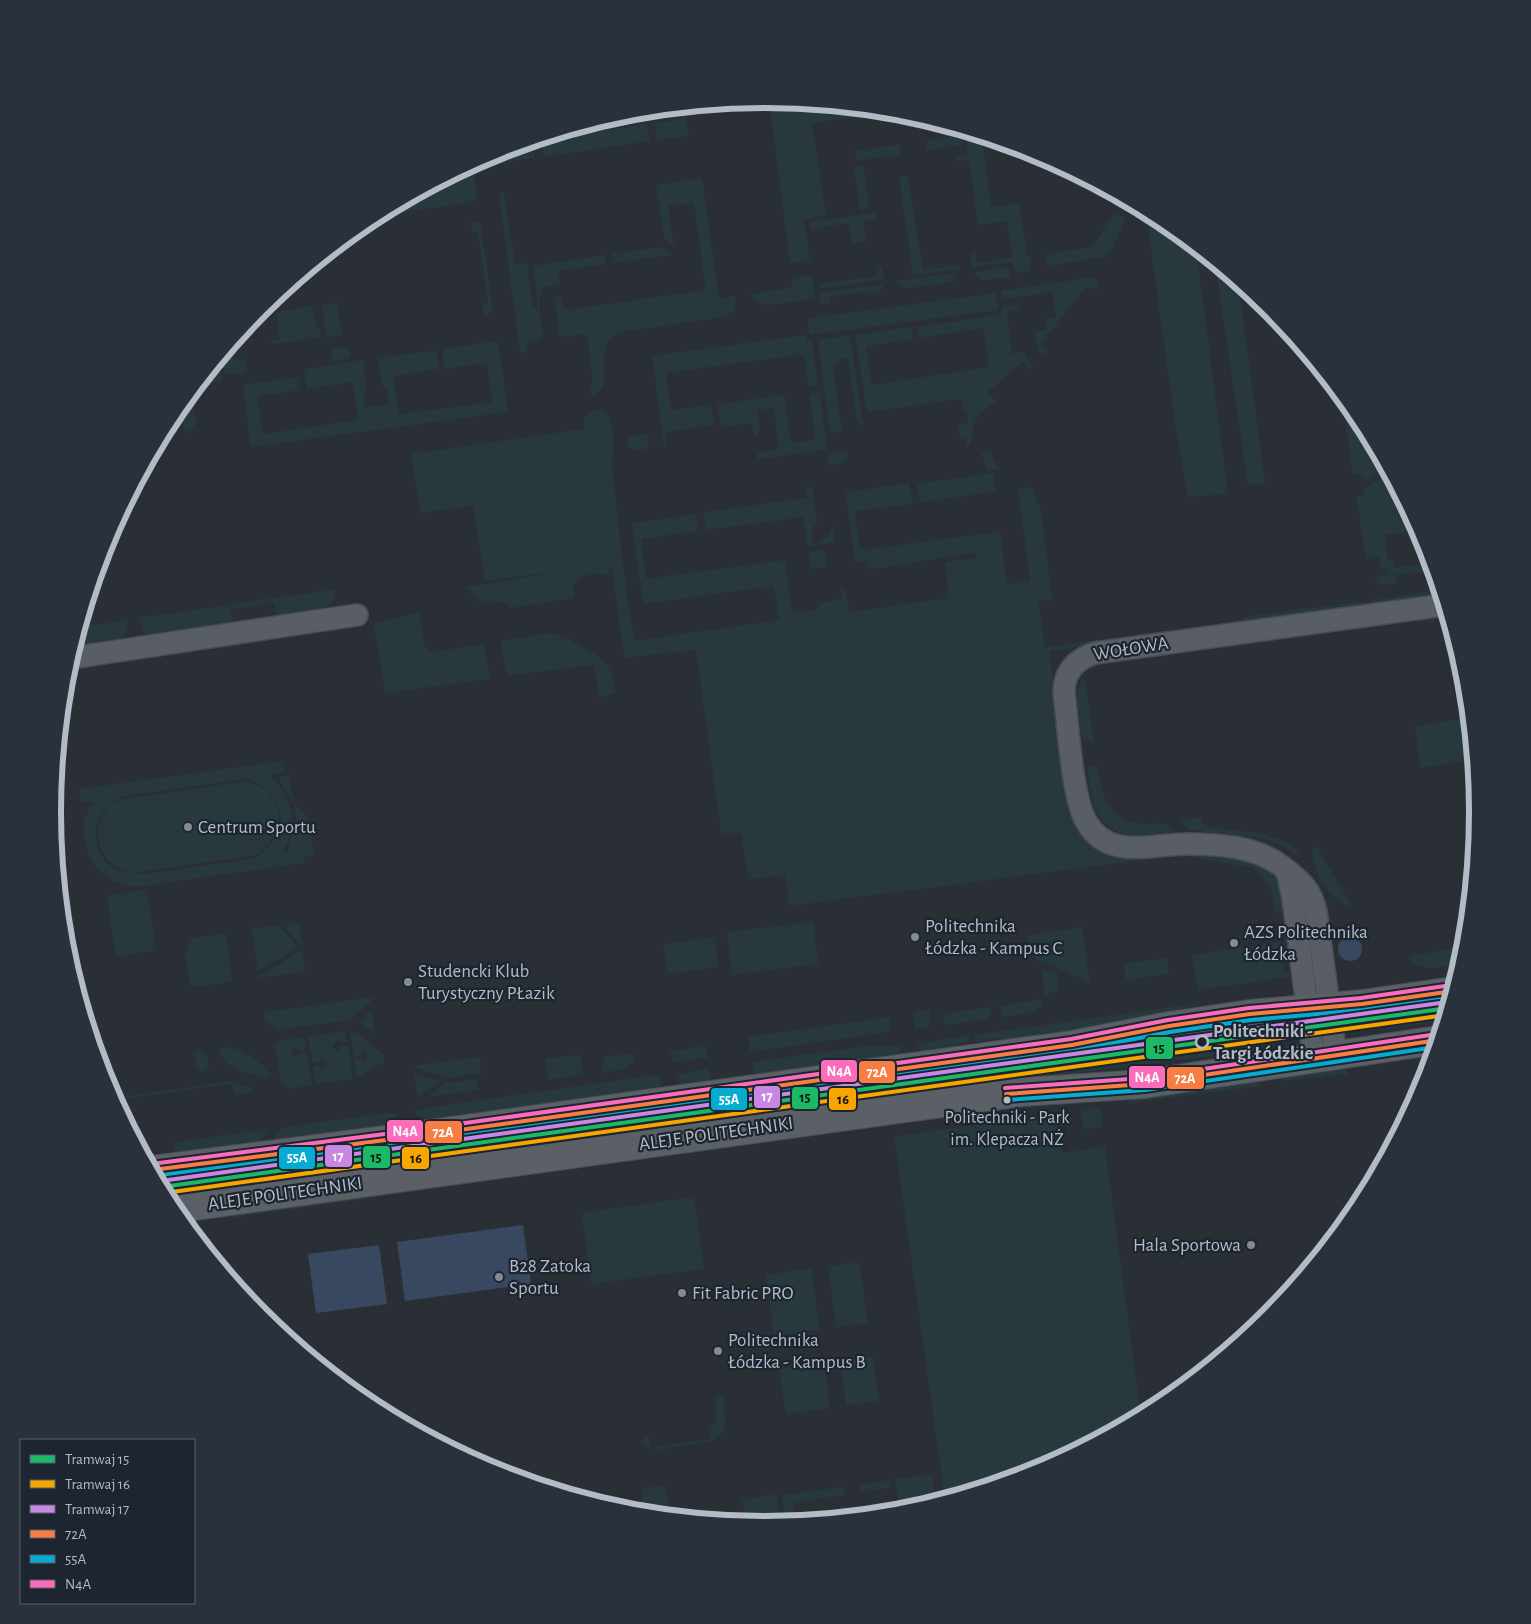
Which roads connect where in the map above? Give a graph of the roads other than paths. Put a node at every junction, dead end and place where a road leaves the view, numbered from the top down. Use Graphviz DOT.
graph roads {
  1 [pos="1438,606"];
  2 [pos="357,615"];
  3 [pos="79,657"];
  4 [pos="1446,992"];
  5 [pos="1318,1008"];
  6 [pos="1431,1041"];
  7 [pos="1325,1058"];
  8 [pos="159,1169"];
  9 [pos="183,1208"];
  1 -- 5 [label="street, WOŁOWA"];
  2 -- 3 [label="street"];
  4 -- 5 [label="main road, ALEJE POLITECHNIKI"];
  5 -- 7 [label="street, WOŁOWA"];
  5 -- 8 [label="main road, ALEJE POLITECHNIKI"];
  6 -- 7 [label="main road, ALEJE POLITECHNIKI"];
  7 -- 9 [label="main road, ALEJE POLITECHNIKI"];
}
